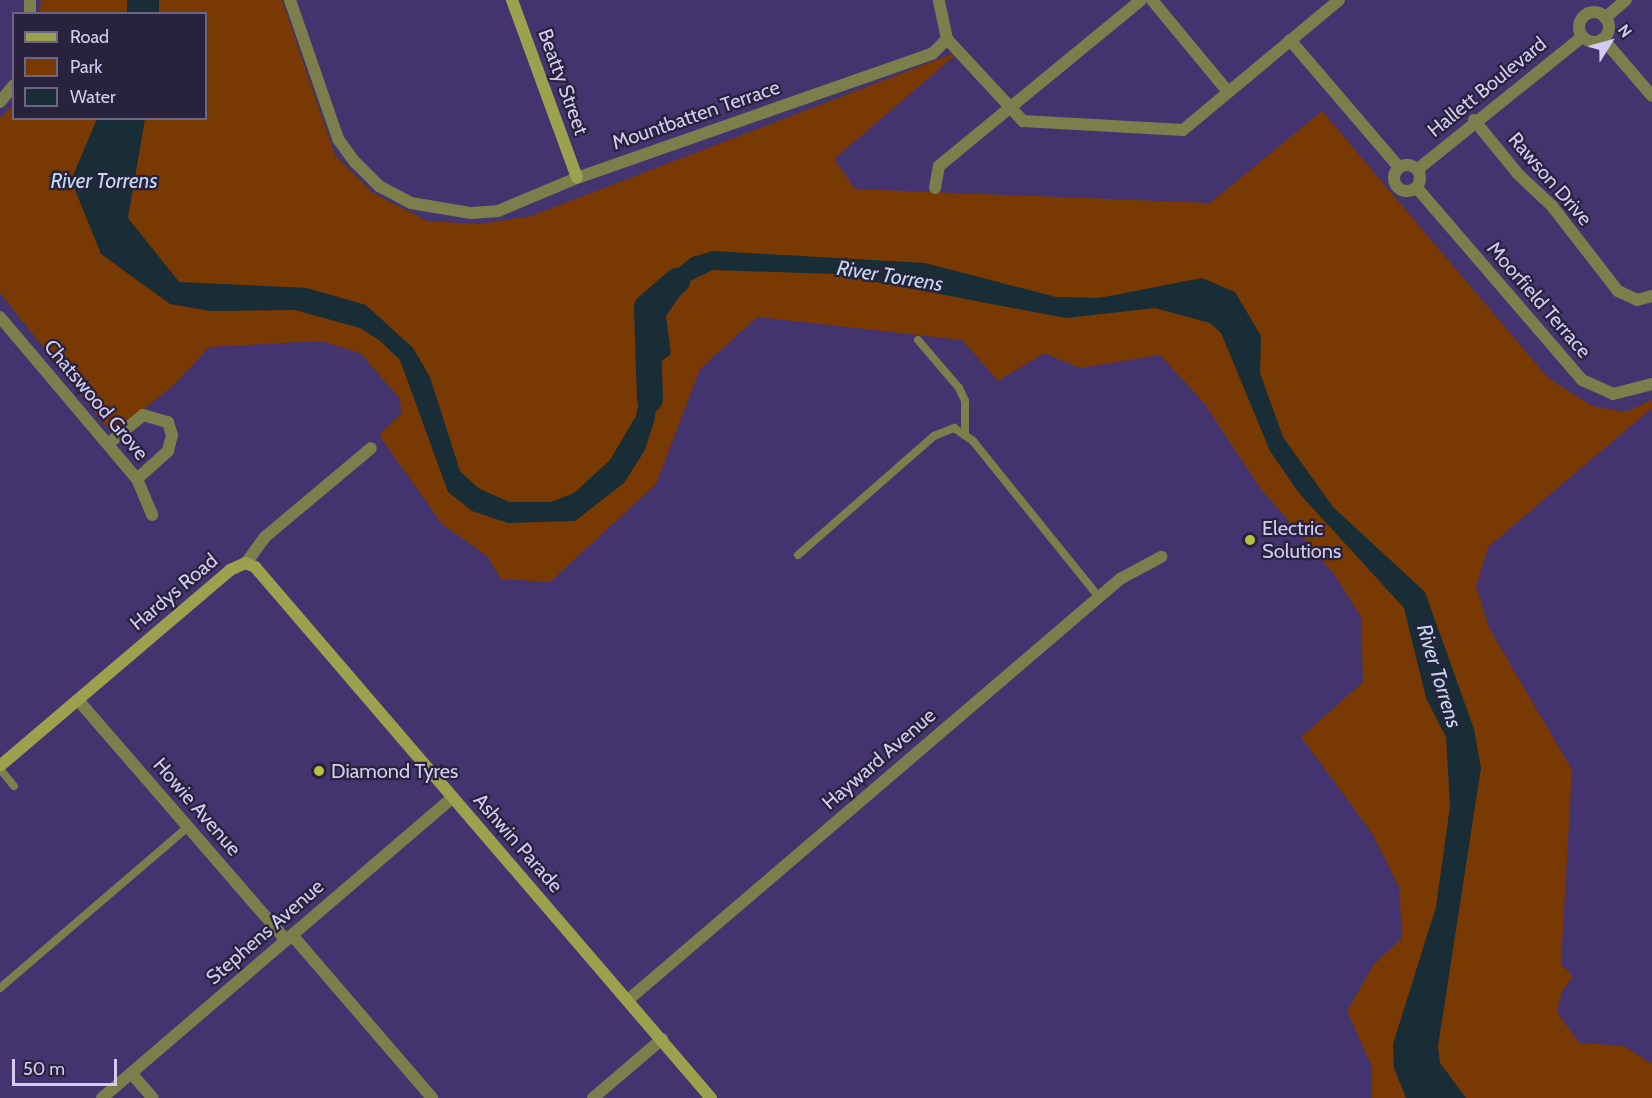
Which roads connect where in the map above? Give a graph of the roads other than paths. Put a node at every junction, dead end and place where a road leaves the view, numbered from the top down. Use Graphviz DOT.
graph roads {
  1 [pos="290,0"];
  2 [pos="512,0"];
  3 [pos="939,0"];
  4 [pos="1141,0"];
  5 [pos="1152,0"];
  6 [pos="1340,0"];
  7 [pos="1626,0"];
  8 [pos="1605,18"];
  9 [pos="1582,37"];
  10 [pos="947,39"];
  11 [pos="1603,39"];
  12 [pos="1290,40"];
  13 [pos="12,87"];
  14 [pos="1228,92"];
  15 [pos="1652,96"];
  16 [pos="0,102"];
  17 [pos="1010,105"];
  18 [pos="1474,120"];
  19 [pos="1399,167"];
  20 [pos="1418,169"];
  21 [pos="577,178"];
  22 [pos="935,188"];
  23 [pos="1417,188"];
  24 [pos="1652,296"];
  25 [pos="0,317"];
  26 [pos="918,340"];
  27 [pos="1652,384"];
  28 [pos="964,433"];
  29 [pos="108,444"];
  30 [pos="371,448"];
  31 [pos="137,479"];
  32 [pos="152,515"];
  33 [pos="798,555"];
  34 [pos="1161,556"];
  35 [pos="246,563"];
  36 [pos="1099,597"];
  37 [pos="78,700"];
  38 [pos="0,767"];
  39 [pos="14,786"];
  40 [pos="453,796"];
  41 [pos="188,827"];
  42 [pos="102,888"];
  43 [pos="108,895"];
  44 [pos="51,931"];
  45 [pos="289,937"];
  46 [pos="57,939"];
  47 [pos="0,988"];
  48 [pos="628,1000"];
  49 [pos="662,1039"];
  50 [pos="131,1073"];
  51 [pos="102,1098"];
  52 [pos="153,1098"];
  53 [pos="432,1098"];
  54 [pos="592,1098"];
  55 [pos="711,1098"];
  1 -- 21 [label="street, Mountbatten Terrace"];
  2 -- 21 [label="street, Beatty Street"];
  3 -- 10 [label="street"];
  4 -- 17 [label="street"];
  5 -- 14 [label="street"];
  6 -- 12 [label="street"];
  7 -- 8 [label="street"];
  8 -- 9 [label="street"];
  8 -- 11 [label="street"];
  9 -- 11 [label="street"];
  9 -- 18 [label="street, Hallett Boulevard"];
  10 -- 17 [label="street"];
  10 -- 21 [label="street, Mountbatten Terrace"];
  11 -- 15 [label="street"];
  12 -- 14 [label="street"];
  12 -- 19 [label="street"];
  13 -- 16 [label="street"];
  14 -- 17 [label="street"];
  17 -- 22 [label="street"];
  18 -- 20 [label="street, Hallett Boulevard"];
  18 -- 24 [label="street, Rawson Drive"];
  19 -- 20 [label="street"];
  19 -- 23 [label="street"];
  20 -- 23 [label="street"];
  23 -- 27 [label="street, Moorfield Terrace"];
  25 -- 29 [label="street, Chatswood Grove"];
  26 -- 28 [label="lane"];
  28 -- 33 [label="lane"];
  28 -- 36 [label="lane"];
  29 -- 31 [label="street, Chatswood Grove"];
  29 -- 31 [label="street"];
  30 -- 35 [label="street, Hardys Road"];
  31 -- 32 [label="street, Chatswood Grove"];
  34 -- 36 [label="street, Hayward Avenue"];
  35 -- 37 [label="street, Hardys Road"];
  35 -- 40 [label="street, Ashwin Parade"];
  36 -- 48 [label="street, Hayward Avenue"];
  37 -- 38 [label="street, Hardys Road"];
  37 -- 41 [label="street, Howie Avenue"];
  38 -- 39 [label="lane"];
  40 -- 45 [label="street, Stephens Avenue"];
  40 -- 48 [label="street, Ashwin Parade"];
  41 -- 43 [label="lane"];
  41 -- 45 [label="street, Howie Avenue"];
  42 -- 43 [label="lane"];
  43 -- 46 [label="lane"];
  44 -- 46 [label="lane"];
  45 -- 50 [label="street, Stephens Avenue"];
  45 -- 53 [label="street, Howie Avenue"];
  46 -- 47 [label="lane"];
  48 -- 49 [label="street, Ashwin Parade"];
  49 -- 54 [label="street"];
  49 -- 55 [label="street, Ashwin Parade"];
  50 -- 51 [label="street, Stephens Avenue"];
  50 -- 52 [label="street"];
}
